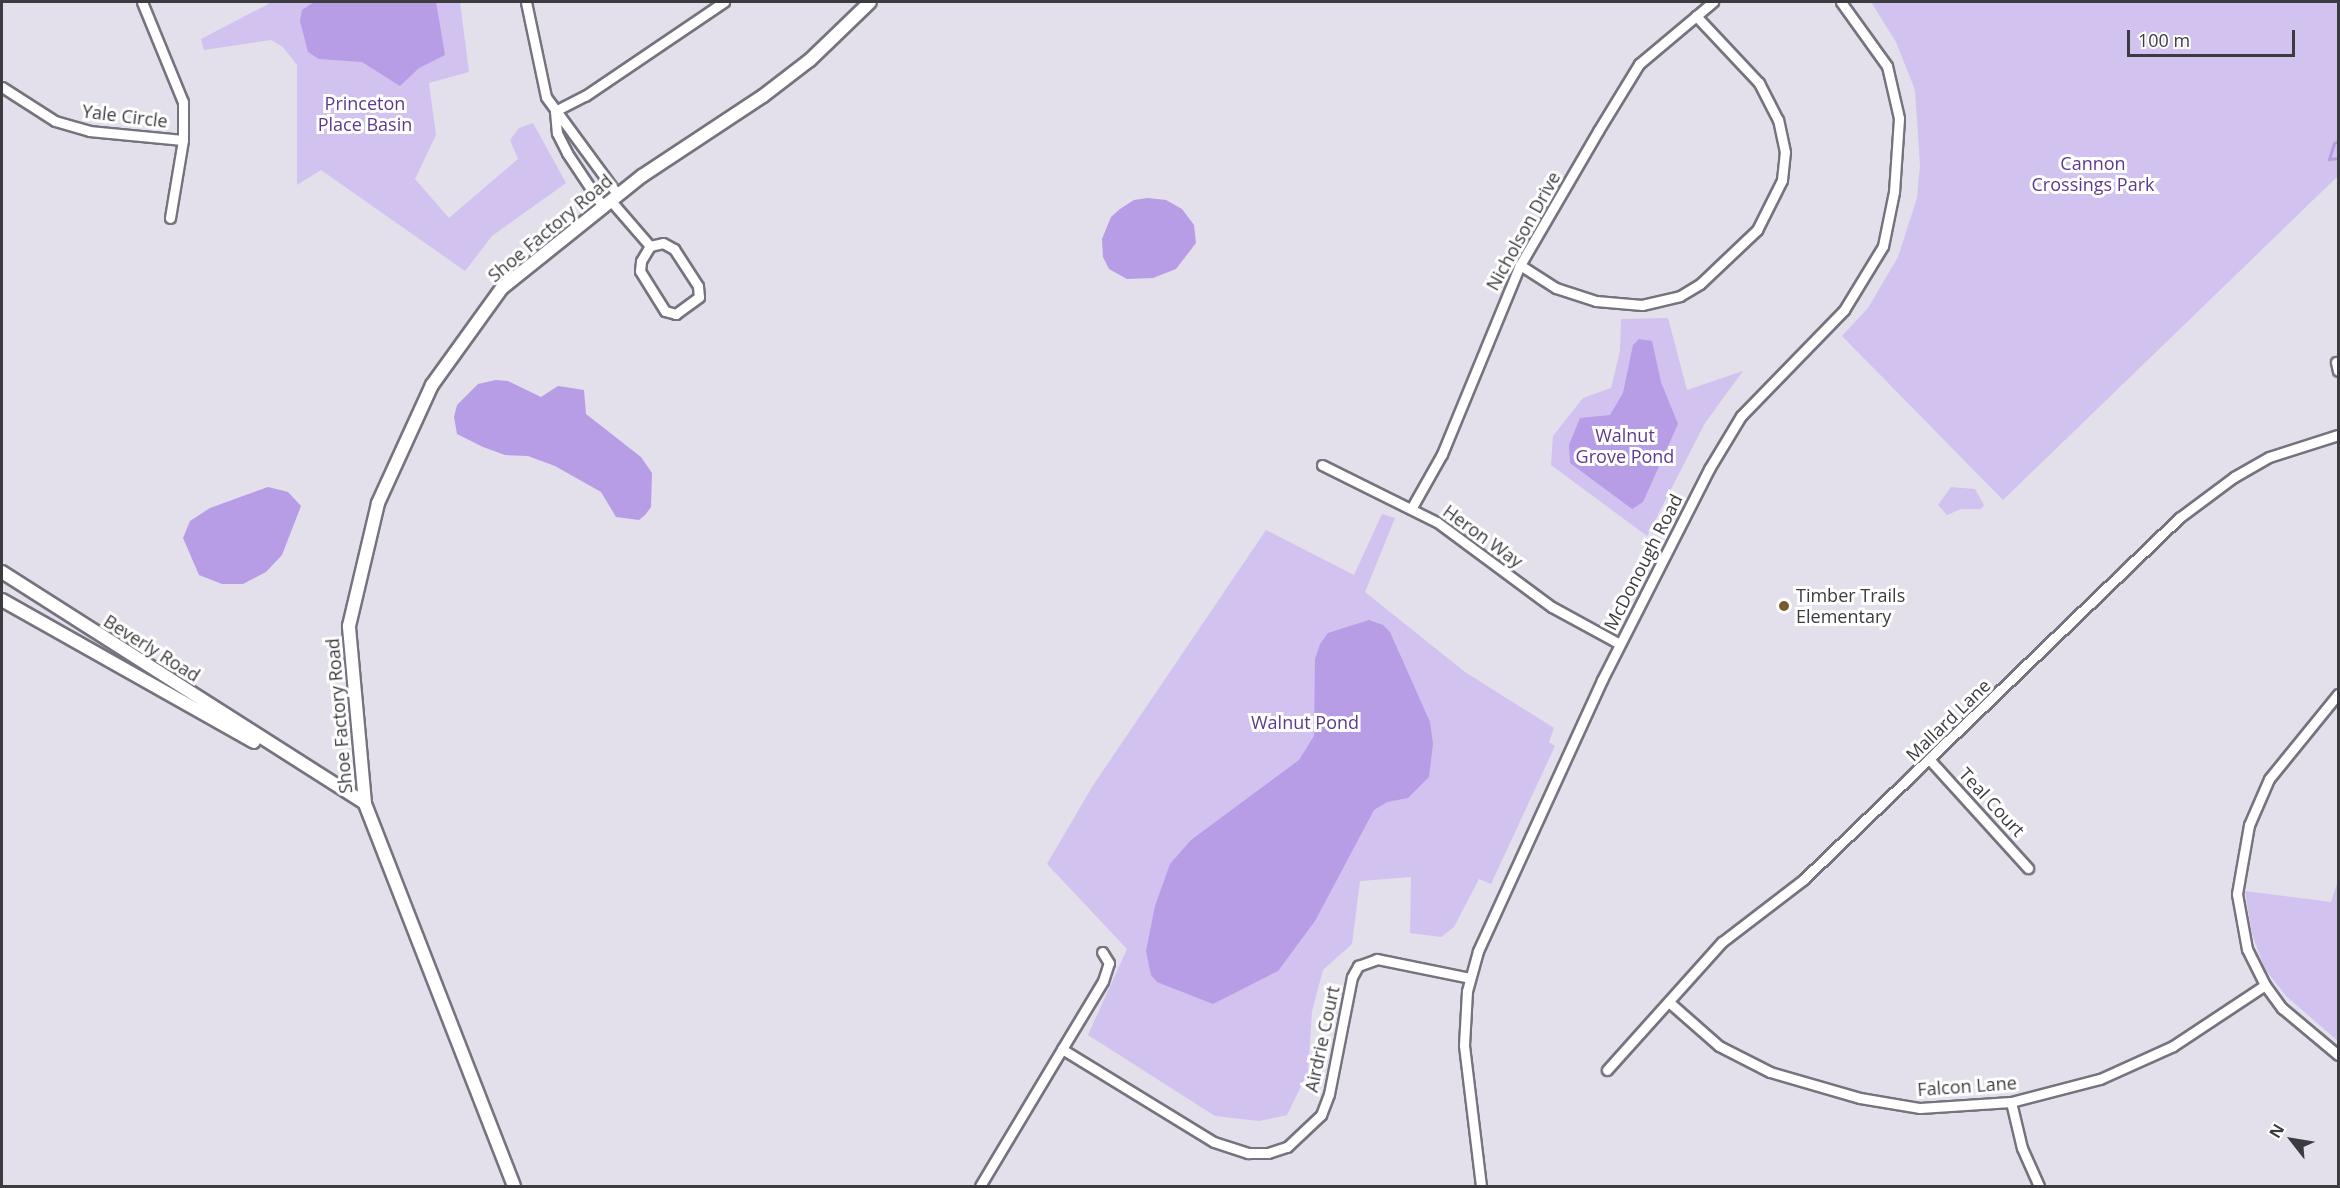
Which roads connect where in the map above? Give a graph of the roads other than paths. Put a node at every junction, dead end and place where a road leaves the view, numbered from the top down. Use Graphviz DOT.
graph roads {
  1 [pos="142,2"];
  2 [pos="526,2"];
  3 [pos="724,2"];
  4 [pos="870,2"];
  5 [pos="1713,2"];
  6 [pos="1841,2"];
  7 [pos="1696,16"];
  8 [pos="2,87"];
  9 [pos="555,111"];
  10 [pos="183,140"];
  11 [pos="611,201"];
  12 [pos="170,218"];
  13 [pos="650,246"];
  14 [pos="1520,265"];
  15 [pos="2338,435"];
  16 [pos="1322,465"];
  17 [pos="1411,509"];
  18 [pos="2,572"];
  19 [pos="2,600"];
  20 [pos="1620,644"];
  21 [pos="2338,694"];
  22 [pos="284,754"];
  23 [pos="1930,760"];
  24 [pos="365,803"];
  25 [pos="2028,868"];
  26 [pos="1102,952"];
  27 [pos="1470,978"];
  28 [pos="2265,985"];
  29 [pos="1670,1003"];
  30 [pos="1062,1049"];
  31 [pos="2338,1055"];
  32 [pos="1607,1070"];
  33 [pos="2010,1102"];
  34 [pos="514,1186"];
  35 [pos="981,1186"];
  36 [pos="1481,1186"];
  37 [pos="2039,1186"];
  1 -- 10 [label="street"];
  2 -- 9 [label="street"];
  3 -- 9 [label="street"];
  4 -- 11 [label="street, Shoe Factory Road"];
  5 -- 7 [label="street, Nicholson Drive"];
  6 -- 20 [label="street, McDonough Road"];
  7 -- 14 [label="street, Nicholson Drive"];
  7 -- 14 [label="street"];
  8 -- 10 [label="street, Yale Circle"];
  9 -- 11 [label="street"];
  9 -- 11 [label="street"];
  10 -- 12 [label="street"];
  11 -- 13 [label="street"];
  11 -- 24 [label="street, Shoe Factory Road"];
  13 -- 13 [label="street"];
  14 -- 17 [label="street, Nicholson Drive"];
  15 -- 23 [label="street, Mallard Lane"];
  16 -- 17 [label="street, Heron Way"];
  17 -- 20 [label="street, Heron Way"];
  18 -- 22 [label="street, Beverly Road"];
  19 -- 22 [label="street, Beverly Road"];
  20 -- 27 [label="street, McDonough Road"];
  21 -- 28 [label="street"];
  22 -- 24 [label="street, Beverly Road"];
  23 -- 25 [label="street, Teal Court"];
  23 -- 29 [label="street, Mallard Lane"];
  24 -- 34 [label="street, Shoe Factory Road"];
  26 -- 30 [label="street"];
  27 -- 30 [label="street, Airdrie Court"];
  27 -- 36 [label="street, McDonough Road"];
  28 -- 31 [label="street"];
  28 -- 33 [label="street, Falcon Lane"];
  29 -- 32 [label="street, Mallard Lane"];
  29 -- 33 [label="street, Falcon Lane"];
  30 -- 35 [label="street"];
  33 -- 37 [label="street"];
}
